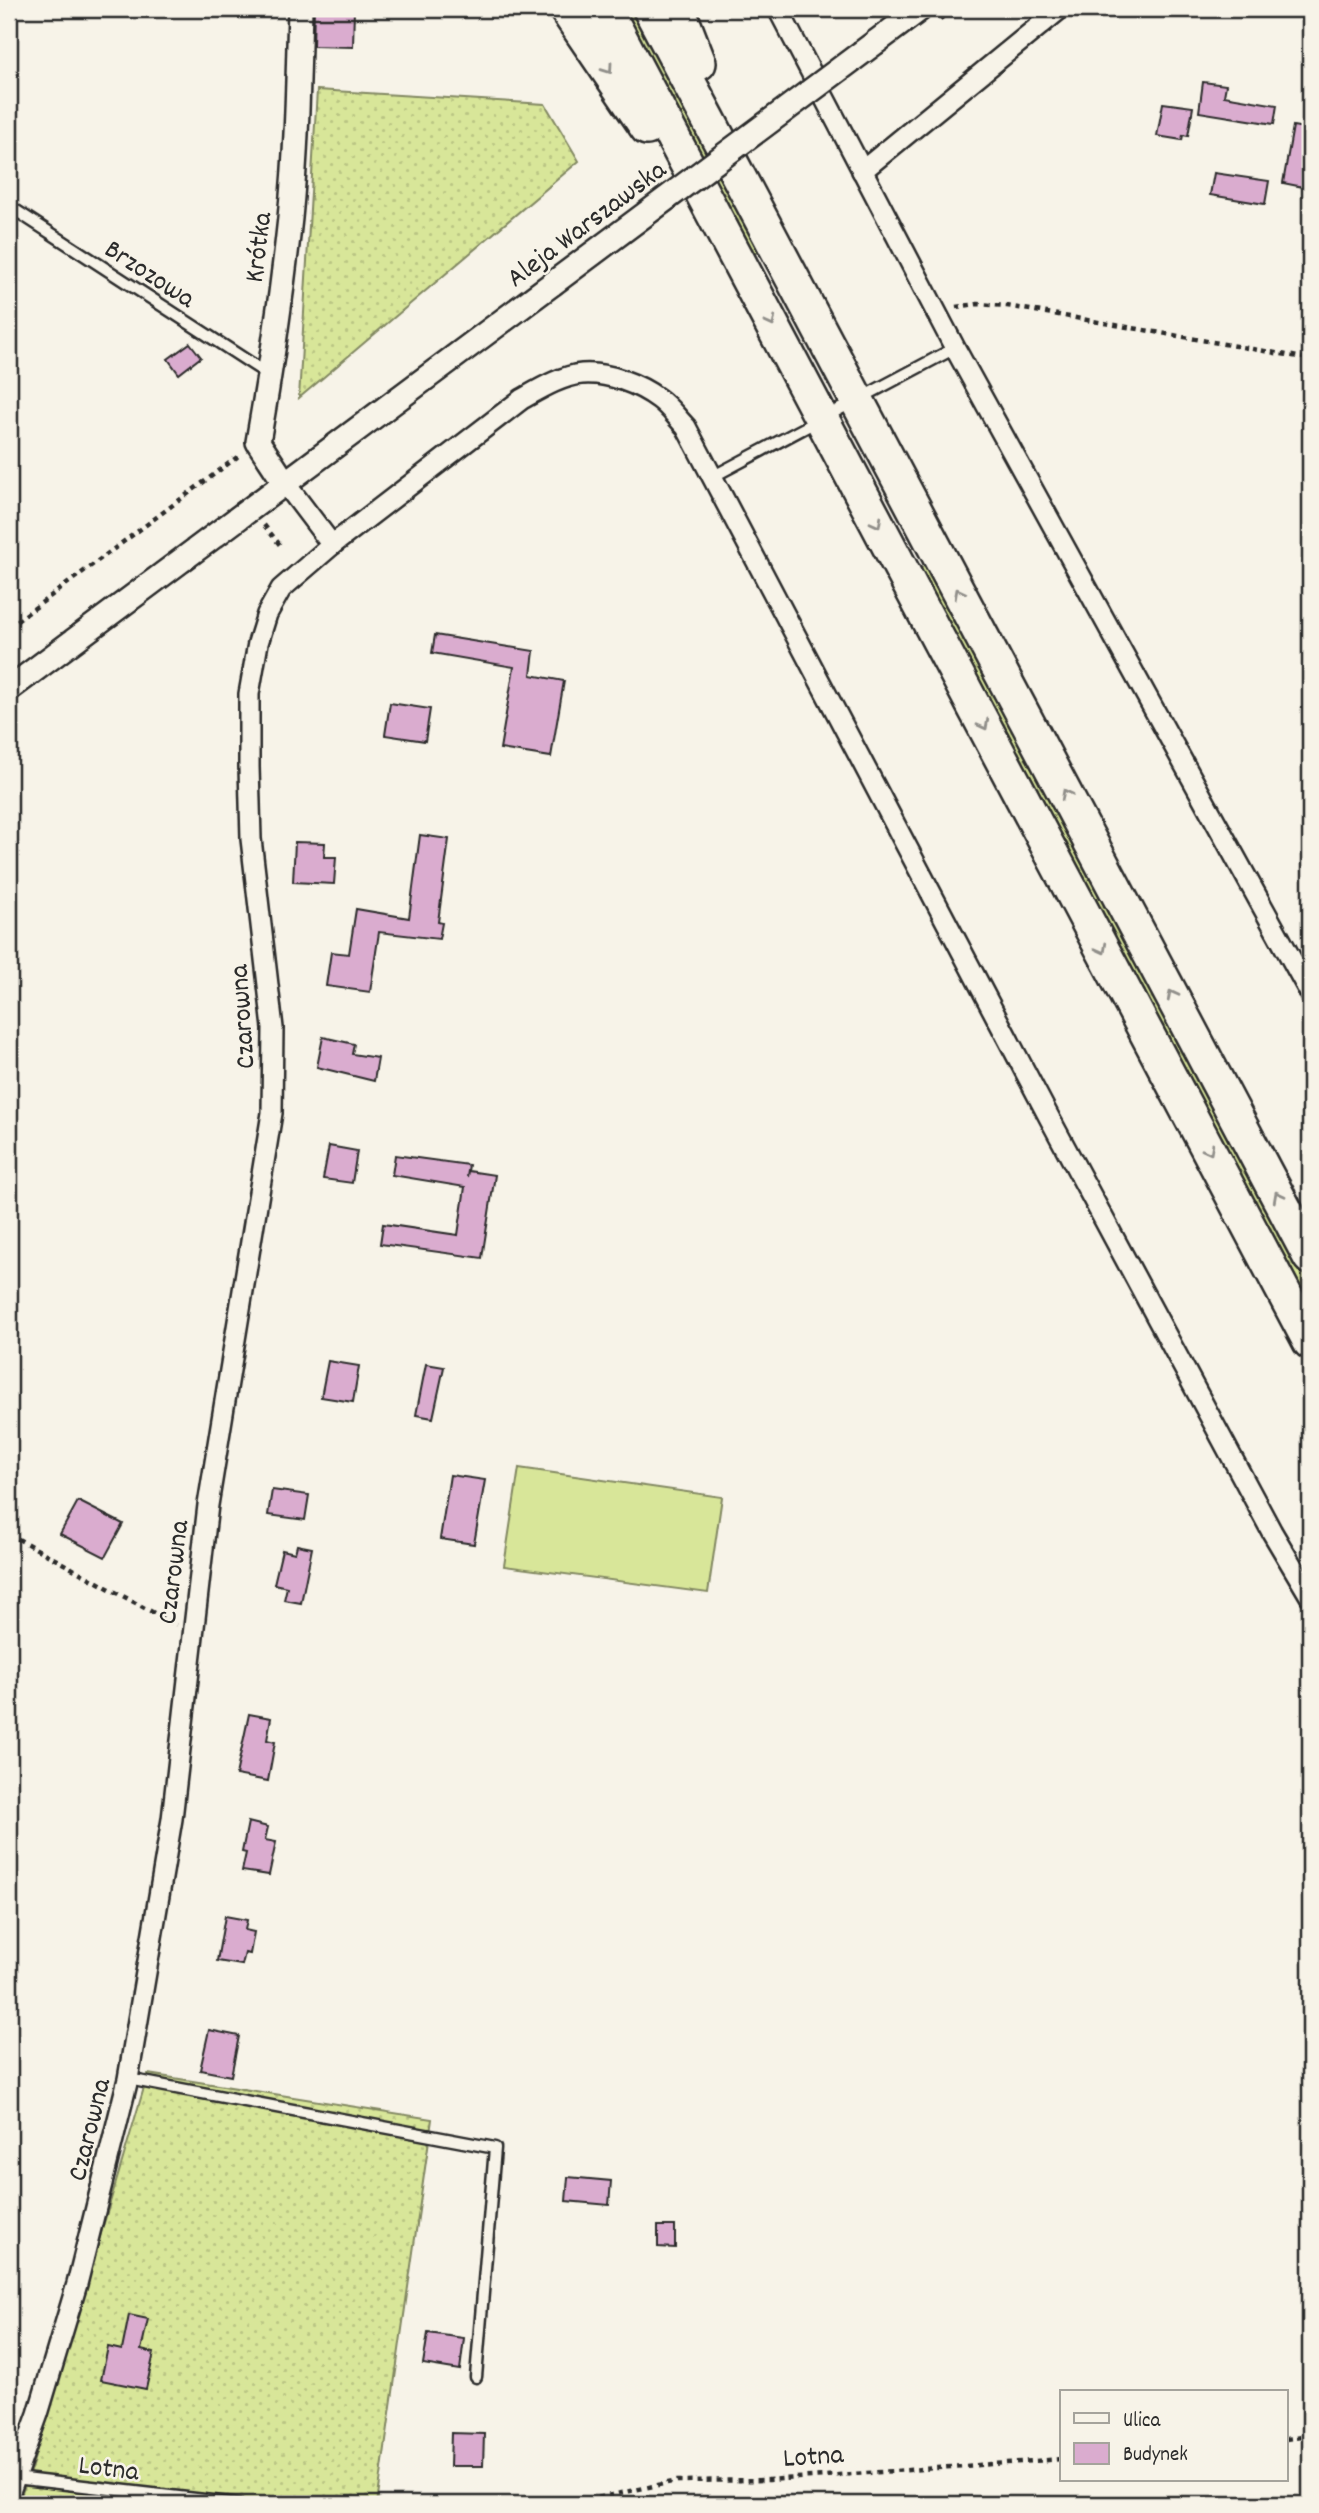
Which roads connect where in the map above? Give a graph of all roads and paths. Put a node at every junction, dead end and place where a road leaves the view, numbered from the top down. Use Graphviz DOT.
graph roads {
  1 [pos="300,9"];
  2 [pos="566,9"];
  3 [pos="605,9"];
  4 [pos="650,9"];
  5 [pos="678,9"];
  6 [pos="778,9"];
  7 [pos="920,9"];
  8 [pos="1060,9"];
  9 [pos="862,171"];
  10 [pos="9,206"];
  11 [pos="757,212"];
  12 [pos="739,262"];
  13 [pos="934,310"];
  14 [pos="955,348"];
  15 [pos="1310,359"];
  16 [pos="269,376"];
  17 [pos="857,400"];
  18 [pos="822,419"];
  19 [pos="258,442"];
  20 [pos="712,477"];
  21 [pos="285,483"];
  22 [pos="332,545"];
  23 [pos="9,626"];
  24 [pos="9,689"];
  25 [pos="1310,993"];
  26 [pos="1310,1257"];
  27 [pos="1310,1342"];
  28 [pos="9,1534"];
  29 [pos="1310,1596"];
  30 [pos="192,1633"];
  31 [pos="128,2079"];
  32 [pos="476,2377"];
  33 [pos="1310,2436"];
  34 [pos="1288,2439"];
  35 [pos="1060,2459"];
  36 [pos="12,2486"];
  37 [pos="239,2504"];
  38 [pos="569,2504"];
  1 -- 16 [label="street, Krótka"];
  2 -- 12 [label="highway, one-way"];
  3 -- 12 [label="highway"];
  4 -- 11 [label="highway"];
  5 -- 11 [label="highway"];
  6 -- 9 [label="street"];
  7 -- 21 [label="street, Aleja Warszawska, bridge"];
  8 -- 9 [label="street"];
  9 -- 13 [label="street"];
  10 -- 16 [label="lane, Brzozowa"];
  11 -- 17 [label="highway"];
  12 -- 18 [label="highway, one-way"];
  13 -- 14 [label="street"];
  13 -- 15 [label="path"];
  14 -- 17 [label="lane"];
  14 -- 25 [label="street"];
  16 -- 19 [label="street, Krótka"];
  17 -- 18 [label="lane"];
  26 -- 17 [label="highway, one-way"];
  18 -- 20 [label="lane"];
  18 -- 27 [label="highway, one-way"];
  19 -- 21 [label="street"];
  19 -- 23 [label="path"];
  20 -- 22 [label="street, Czarowna"];
  20 -- 29 [label="street, Czarowna"];
  21 -- 22 [label="street"];
  21 -- 24 [label="street, Aleja Warszawska"];
  22 -- 30 [label="street, Czarowna"];
  28 -- 30 [label="path"];
  30 -- 31 [label="street, Czarowna"];
  31 -- 32 [label="lane"];
  31 -- 36 [label="street, Czarowna"];
  33 -- 34 [label="path"];
  35 -- 38 [label="path, Lotna"];
  36 -- 37 [label="lane, Lotna"];
}
